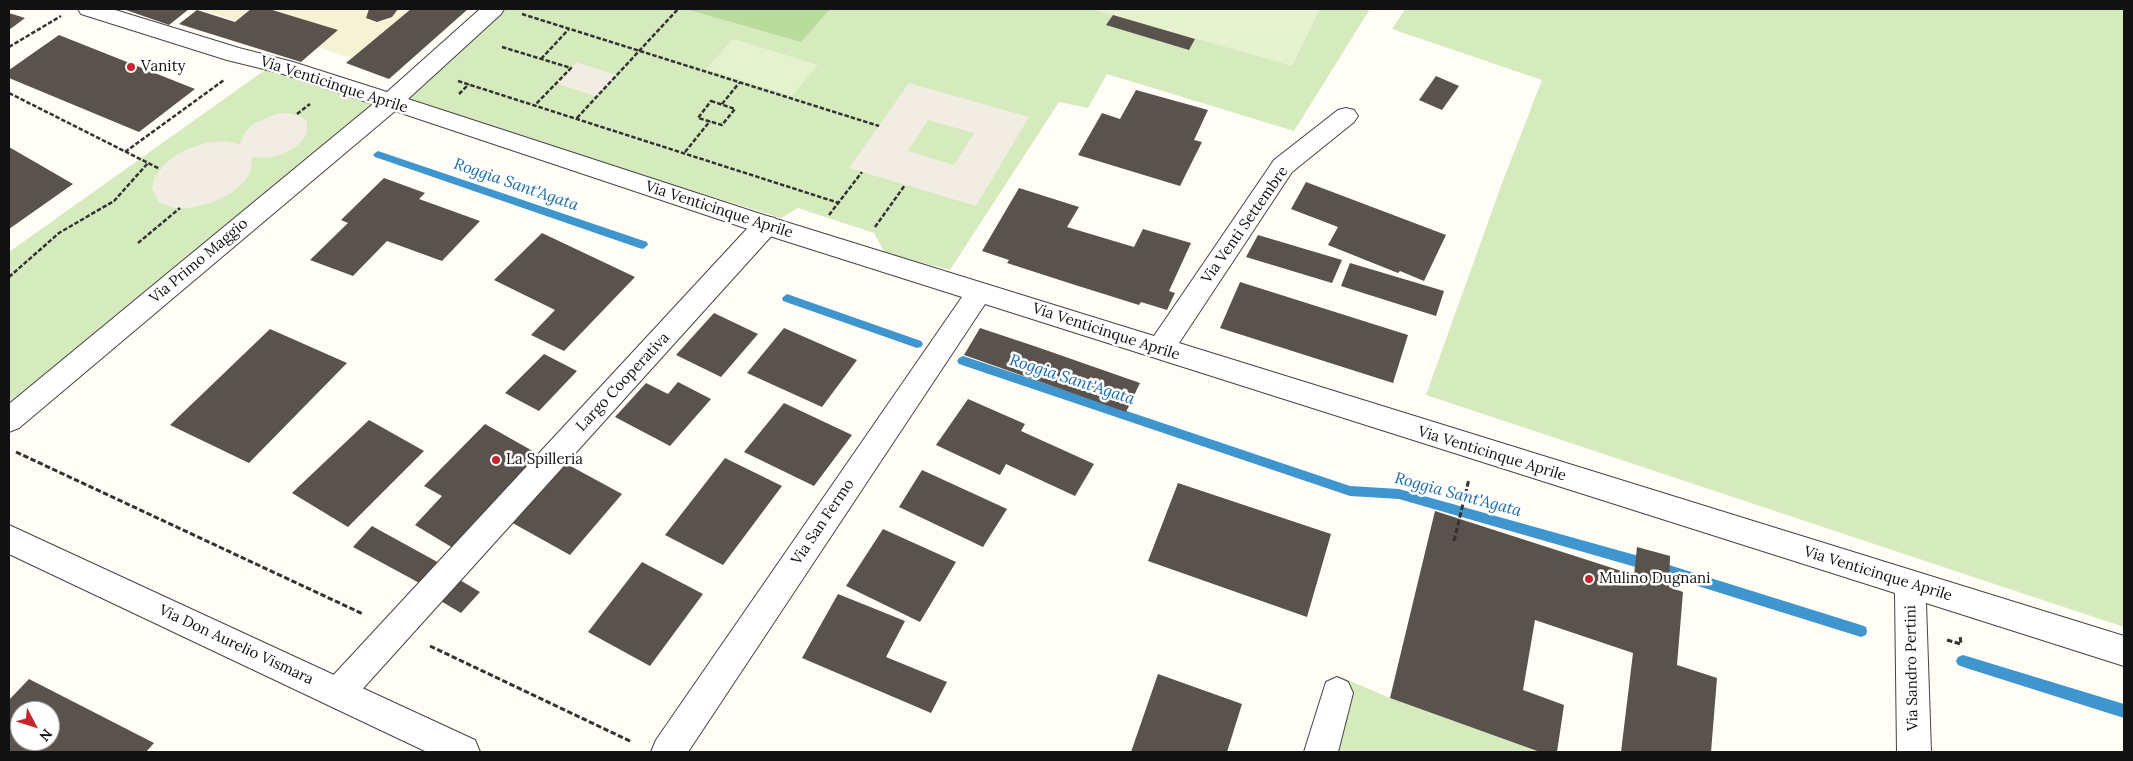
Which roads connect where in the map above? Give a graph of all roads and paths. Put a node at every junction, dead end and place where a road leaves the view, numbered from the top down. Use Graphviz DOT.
graph roads {
  1 [pos="89,9"];
  2 [pos="493,9"];
  3 [pos="678,9"];
  4 [pos="64,13"];
  5 [pos="519,13"];
  6 [pos="569,29"];
  7 [pos="9,47"];
  8 [pos="502,47"];
  9 [pos="638,51"];
  10 [pos="541,59"];
  11 [pos="254,60"];
  12 [pos="450,78"];
  13 [pos="739,83"];
  14 [pos="9,93"];
  15 [pos="390,103"];
  16 [pos="722,104"];
  17 [pos="535,105"];
  18 [pos="1346,116"];
  19 [pos="577,118"];
  20 [pos="710,121"];
  21 [pos="879,126"];
  22 [pos="125,152"];
  23 [pos="685,153"];
  24 [pos="148,163"];
  25 [pos="160,169"];
  26 [pos="862,172"];
  27 [pos="905,185"];
  28 [pos="839,203"];
  29 [pos="180,208"];
  30 [pos="766,226"];
  31 [pos="812,239"];
  32 [pos="138,243"];
  33 [pos="857,254"];
  34 [pos="9,277"];
  35 [pos="979,292"];
  36 [pos="1160,350"];
  37 [pos="9,420"];
  38 [pos="9,449"];
  39 [pos="1464,500"];
  40 [pos="9,538"];
  41 [pos="1454,541"];
  42 [pos="1910,584"];
  43 [pos="396,630"];
  44 [pos="2124,650"];
  45 [pos="338,693"];
  46 [pos="1337,693"];
  47 [pos="635,744"];
  48 [pos="464,752"];
  49 [pos="668,752"];
  50 [pos="1321,752"];
  51 [pos="1914,752"];
  1 -- 11 [label="street, Via Venticinque Aprile"];
  2 -- 15 [label="street, Via Primo Maggio"];
  3 -- 9 [label="path"];
  4 -- 7 [label="path"];
  5 -- 6 [label="path"];
  6 -- 9 [label="path"];
  6 -- 10 [label="path"];
  8 -- 10 [label="path"];
  9 -- 13 [label="path"];
  9 -- 19 [label="path"];
  10 -- 17 [label="path"];
  11 -- 15 [label="street, Via Venticinque Aprile"];
  11 -- 22 [label="path"];
  12 -- 17 [label="path"];
  13 -- 16 [label="path"];
  13 -- 21 [label="path"];
  14 -- 22 [label="path"];
  15 -- 30 [label="street, Via Venticinque Aprile"];
  15 -- 37 [label="street, Via Primo Maggio"];
  16 -- 20 [label="path"];
  16 -- 20 [label="path"];
  17 -- 19 [label="path"];
  18 -- 36 [label="street, Via Venti Settembre"];
  19 -- 23 [label="path"];
  20 -- 23 [label="path"];
  22 -- 24 [label="path"];
  23 -- 28 [label="path"];
  24 -- 25 [label="path"];
  24 -- 34 [label="path"];
  26 -- 28 [label="path"];
  27 -- 33 [label="path"];
  28 -- 31 [label="path"];
  29 -- 32 [label="path"];
  30 -- 31 [label="street, Via Venticinque Aprile"];
  30 -- 43 [label="street, Largo Cooperativa"];
  31 -- 33 [label="street, Via Venticinque Aprile"];
  33 -- 35 [label="street, Via Venticinque Aprile"];
  35 -- 36 [label="street, Via Venticinque Aprile"];
  35 -- 49 [label="street, Via San Fermo"];
  36 -- 42 [label="street, Via Venticinque Aprile"];
  38 -- 43 [label="path"];
  39 -- 41 [label="path"];
  40 -- 45 [label="street, Via Don Aurelio Vismara"];
  42 -- 44 [label="street, Via Venticinque Aprile"];
  42 -- 51 [label="street, Via Sandro Pertini"];
  43 -- 45 [label="street, Largo Cooperativa"];
  43 -- 47 [label="path"];
  45 -- 48 [label="street, Via Don Aurelio Vismara"];
  46 -- 50 [label="street"];
}
